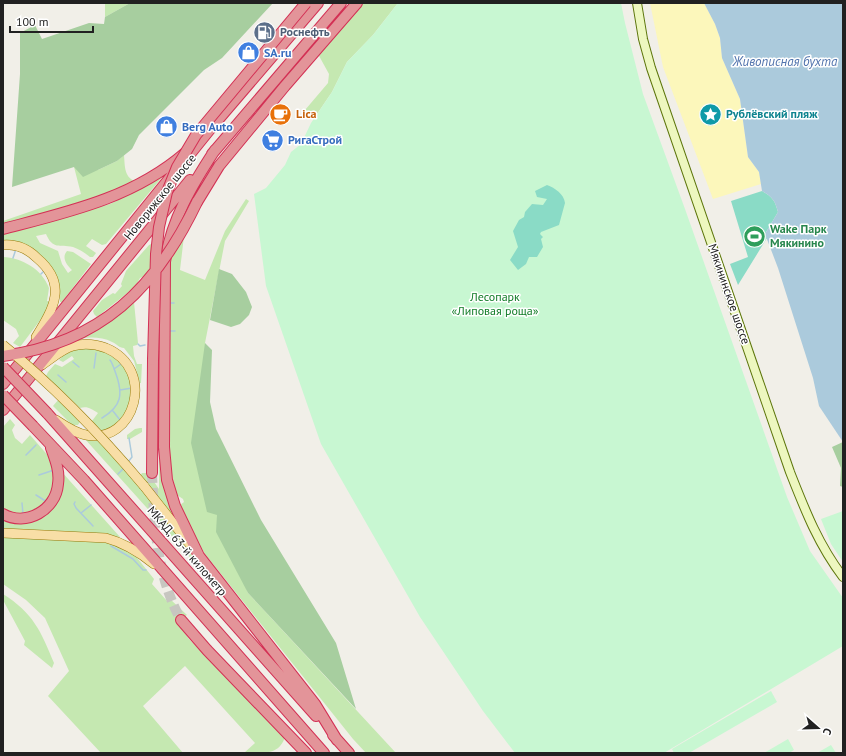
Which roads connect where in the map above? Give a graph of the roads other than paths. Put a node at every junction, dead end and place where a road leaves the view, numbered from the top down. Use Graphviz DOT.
graph roads {
  1 [pos="306,3"];
  2 [pos="318,3"];
  3 [pos="341,3"];
  4 [pos="357,3"];
  5 [pos="636,3"];
  6 [pos="211,128"];
  7 [pos="215,150"];
  8 [pos="3,229"];
  9 [pos="3,245"];
  10 [pos="3,345"];
  11 [pos="3,356"];
  12 [pos="24,359"];
  13 [pos="3,367"];
  14 [pos="34,370"];
  15 [pos="3,384"];
  16 [pos="3,395"];
  17 [pos="3,410"];
  18 [pos="49,415"];
  19 [pos="49,444"];
  20 [pos="152,473"];
  21 [pos="3,514"];
  22 [pos="3,533"];
  23 [pos="199,556"];
  24 [pos="162,570"];
  25 [pos="843,577"];
  26 [pos="181,620"];
  27 [pos="337,740"];
  28 [pos="306,753"];
  29 [pos="324,753"];
  30 [pos="349,753"];
  1 -- 20 [label="highway, bridge"];
  2 -- 6 [label="highway, Новорижское шоссе"];
  3 -- 7 [label="highway, Новорижское шоссе"];
  4 -- 11 [label="highway, bridge"];
  5 -- 25 [label="street, Мякининское шоссе"];
  6 -- 8 [label="highway"];
  6 -- 12 [label="highway, Новорижское шоссе"];
  7 -- 14 [label="highway, Новорижское шоссе"];
  7 -- 23 [label="highway"];
  9 -- 12 [label="main road"];
  10 -- 23 [label="main road, bridge"];
  12 -- 15 [label="highway, Новорижское шоссе"];
  13 -- 18 [label="highway, МКАД, 63-й километр, bridge"];
  14 -- 17 [label="highway, Новорижское шоссе"];
  14 -- 18 [label="main road"];
  16 -- 19 [label="highway, bridge"];
  18 -- 27 [label="highway, МКАД, 63-й километр"];
  19 -- 21 [label="highway"];
  19 -- 24 [label="highway"];
  22 -- 24 [label="main road"];
  23 -- 27 [label="highway"];
  24 -- 29 [label="highway"];
  26 -- 28 [label="highway"];
  27 -- 30 [label="highway, МКАД, 63-й километр"];
}
